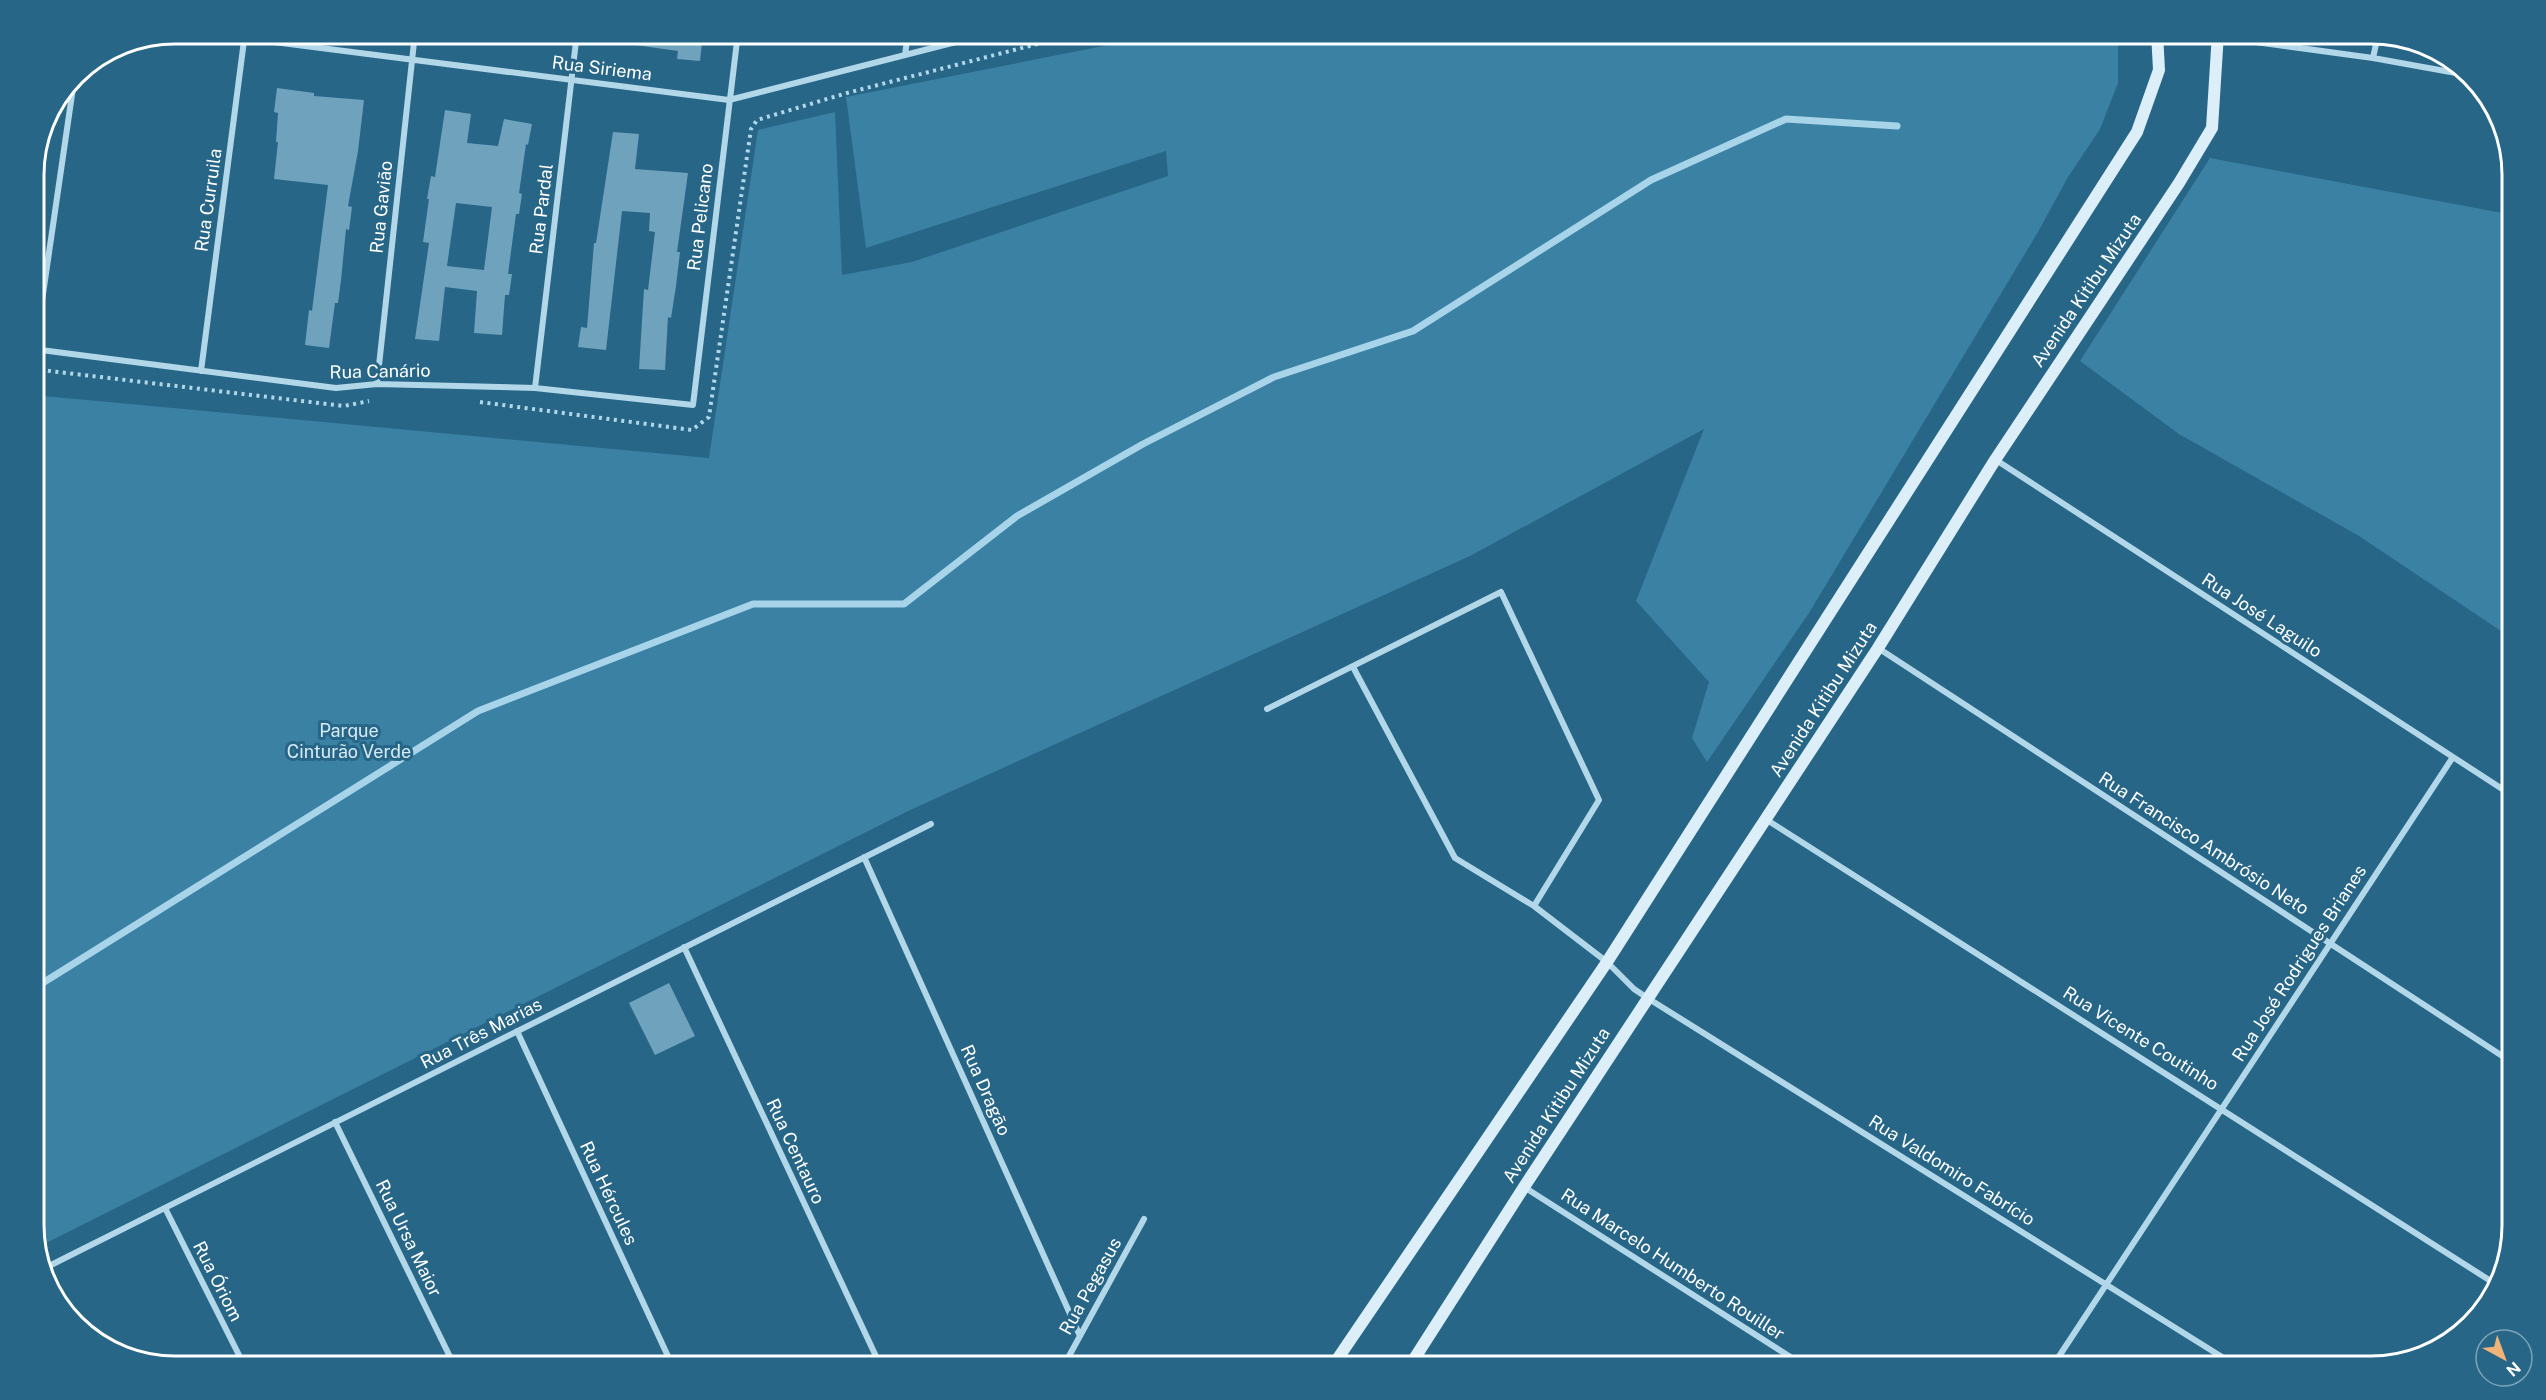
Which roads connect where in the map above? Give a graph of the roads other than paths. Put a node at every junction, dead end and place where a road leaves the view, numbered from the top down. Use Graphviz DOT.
graph roads {
  1 [pos="244,44"];
  2 [pos="303,44"];
  3 [pos="413,44"];
  4 [pos="576,44"];
  5 [pos="737,44"];
  6 [pos="906,44"];
  7 [pos="948,44"];
  8 [pos="2158,44"];
  9 [pos="2217,44"];
  10 [pos="2279,44"];
  11 [pos="2376,44"];
  12 [pos="905,55"];
  13 [pos="2373,58"];
  14 [pos="411,59"];
  15 [pos="2453,72"];
  16 [pos="571,80"];
  17 [pos="72,94"];
  18 [pos="729,100"];
  19 [pos="44,282"];
  20 [pos="44,350"];
  21 [pos="201,371"];
  22 [pos="377,384"];
  23 [pos="535,388"];
  24 [pos="693,405"];
  25 [pos="1995,460"];
  26 [pos="1878,648"];
  27 [pos="1353,667"];
  28 [pos="1267,709"];
  29 [pos="2453,757"];
  30 [pos="2502,789"];
  31 [pos="1767,820"];
  32 [pos="931,824"];
  33 [pos="864,857"];
  34 [pos="1534,906"];
  35 [pos="2330,943"];
  36 [pos="684,947"];
  37 [pos="1607,962"];
  38 [pos="1649,999"];
  39 [pos="517,1031"];
  40 [pos="2502,1056"];
  41 [pos="2223,1108"];
  42 [pos="335,1122"];
  43 [pos="1524,1186"];
  44 [pos="165,1208"];
  45 [pos="1144,1220"];
  46 [pos="50,1266"];
  47 [pos="2490,1281"];
  48 [pos="2107,1284"];
  49 [pos="1080,1336"];
  50 [pos="239,1356"];
  51 [pos="450,1356"];
  52 [pos="668,1356"];
  53 [pos="876,1356"];
  54 [pos="1069,1356"];
  55 [pos="1339,1356"];
  56 [pos="1416,1356"];
  57 [pos="1789,1356"];
  58 [pos="2059,1356"];
  59 [pos="2221,1356"];
  1 -- 21 [label="street, Rua Curruila"];
  2 -- 14 [label="street, Rua Siriema"];
  3 -- 14 [label="street, Rua Gavião"];
  4 -- 16 [label="street, Rua Pardal"];
  5 -- 18 [label="street, Rua Pelicano"];
  6 -- 12 [label="street"];
  7 -- 12 [label="street, Rua Siriema"];
  8 -- 37 [label="street"];
  9 -- 25 [label="street, Avenida Kitibu Mizuta"];
  10 -- 13 [label="street"];
  11 -- 13 [label="street"];
  12 -- 18 [label="street, Rua Siriema"];
  13 -- 15 [label="street"];
  14 -- 16 [label="street, Rua Siriema"];
  14 -- 22 [label="street, Rua Gavião"];
  16 -- 18 [label="street, Rua Siriema"];
  16 -- 23 [label="street, Rua Pardal"];
  17 -- 19 [label="street"];
  18 -- 24 [label="street, Rua Pelicano"];
  20 -- 21 [label="street, Rua Canário"];
  21 -- 22 [label="street, Rua Canário"];
  22 -- 23 [label="street, Rua Canário"];
  23 -- 24 [label="street, Rua Canário"];
  25 -- 26 [label="street, Avenida Kitibu Mizuta"];
  25 -- 29 [label="street, Rua José Laguilo"];
  26 -- 31 [label="street, Avenida Kitibu Mizuta"];
  26 -- 35 [label="street, Rua Francisco Ambrósio Neto"];
  27 -- 28 [label="street"];
  27 -- 34 [label="street, Rua Valdomiro Fabrício"];
  27 -- 34 [label="street"];
  29 -- 30 [label="street, Rua José Laguilo"];
  29 -- 35 [label="street, Rua José Rodrigues Brianes"];
  31 -- 38 [label="street, Avenida Kitibu Mizuta"];
  31 -- 41 [label="street, Rua Vicente Coutinho"];
  32 -- 33 [label="street, Rua Três Marias"];
  33 -- 36 [label="street, Rua Três Marias"];
  33 -- 49 [label="street, Rua Dragão"];
  34 -- 37 [label="street, Rua Valdomiro Fabrício"];
  35 -- 40 [label="street, Rua Francisco Ambrósio Neto"];
  35 -- 41 [label="street, Rua José Rodrigues Brianes"];
  36 -- 39 [label="street, Rua Três Marias"];
  36 -- 53 [label="street, Rua Centauro"];
  37 -- 38 [label="street, Rua Valdomiro Fabrício"];
  37 -- 55 [label="street"];
  38 -- 43 [label="street, Avenida Kitibu Mizuta"];
  38 -- 48 [label="street, Rua Valdomiro Fabrício"];
  39 -- 42 [label="street, Rua Três Marias"];
  39 -- 52 [label="street, Rua Hércules"];
  41 -- 47 [label="street, Rua Vicente Coutinho"];
  41 -- 48 [label="street, Rua José Rodrigues Brianes"];
  42 -- 44 [label="street, Rua Três Marias"];
  42 -- 51 [label="street, Rua Ursa Maior"];
  43 -- 56 [label="street, Avenida Kitibu Mizuta"];
  43 -- 57 [label="street, Rua Marcelo Humberto Rouiller"];
  44 -- 46 [label="street, Rua Três Marias"];
  44 -- 50 [label="street, Rua Óriom"];
  45 -- 49 [label="street, Rua Pegasus"];
  48 -- 58 [label="street, Rua José Rodrigues Brianes"];
  48 -- 59 [label="street, Rua Valdomiro Fabrício"];
  49 -- 54 [label="street, Rua Pegasus"];
}
